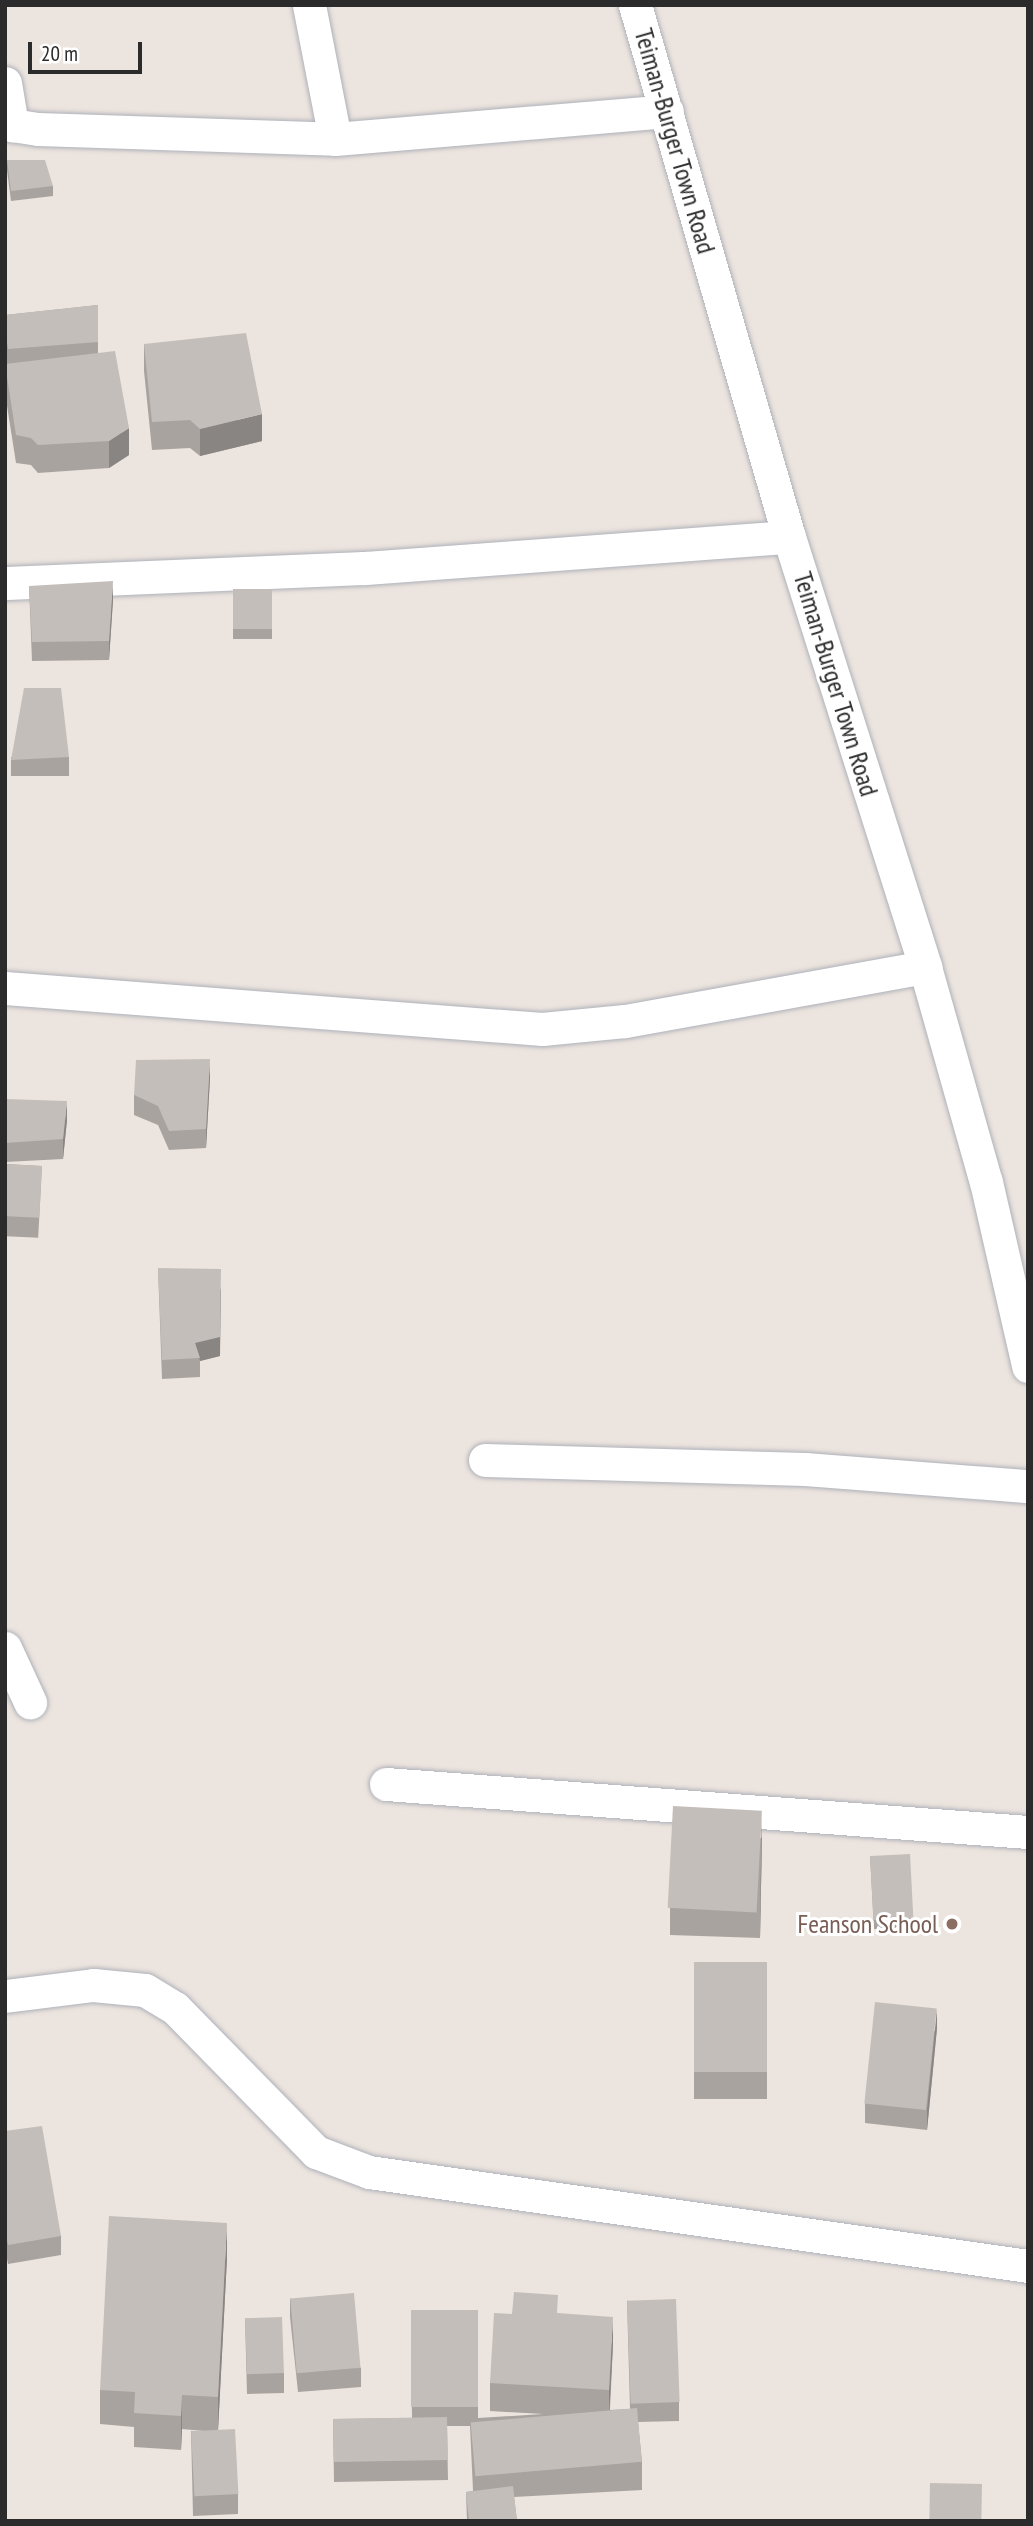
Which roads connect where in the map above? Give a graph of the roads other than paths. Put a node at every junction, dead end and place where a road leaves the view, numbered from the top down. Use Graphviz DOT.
graph roads {
  1 [pos="309,5"];
  2 [pos="635,5"];
  3 [pos="5,83"];
  4 [pos="667,111"];
  5 [pos="8,125"];
  6 [pos="335,139"];
  7 [pos="789,537"];
  8 [pos="5,583"];
  9 [pos="925,967"];
  10 [pos="5,988"];
  11 [pos="1028,1366"];
  12 [pos="485,1460"];
  13 [pos="1028,1486"];
  14 [pos="5,1648"];
  15 [pos="30,1702"];
  16 [pos="386,1784"];
  17 [pos="1028,1832"];
  18 [pos="5,1996"];
  19 [pos="1028,2266"];
  1 -- 6 [label="street"];
  2 -- 4 [label="street, Teiman-Burger Town Road"];
  3 -- 5 [label="street"];
  4 -- 6 [label="street"];
  4 -- 7 [label="street, Teiman-Burger Town Road"];
  5 -- 6 [label="street"];
  7 -- 8 [label="street"];
  7 -- 9 [label="street, Teiman-Burger Town Road"];
  9 -- 10 [label="street"];
  9 -- 11 [label="street, Teiman-Burger Town Road"];
  12 -- 13 [label="street"];
  14 -- 15 [label="street"];
  16 -- 17 [label="street"];
  18 -- 19 [label="street"];
}
